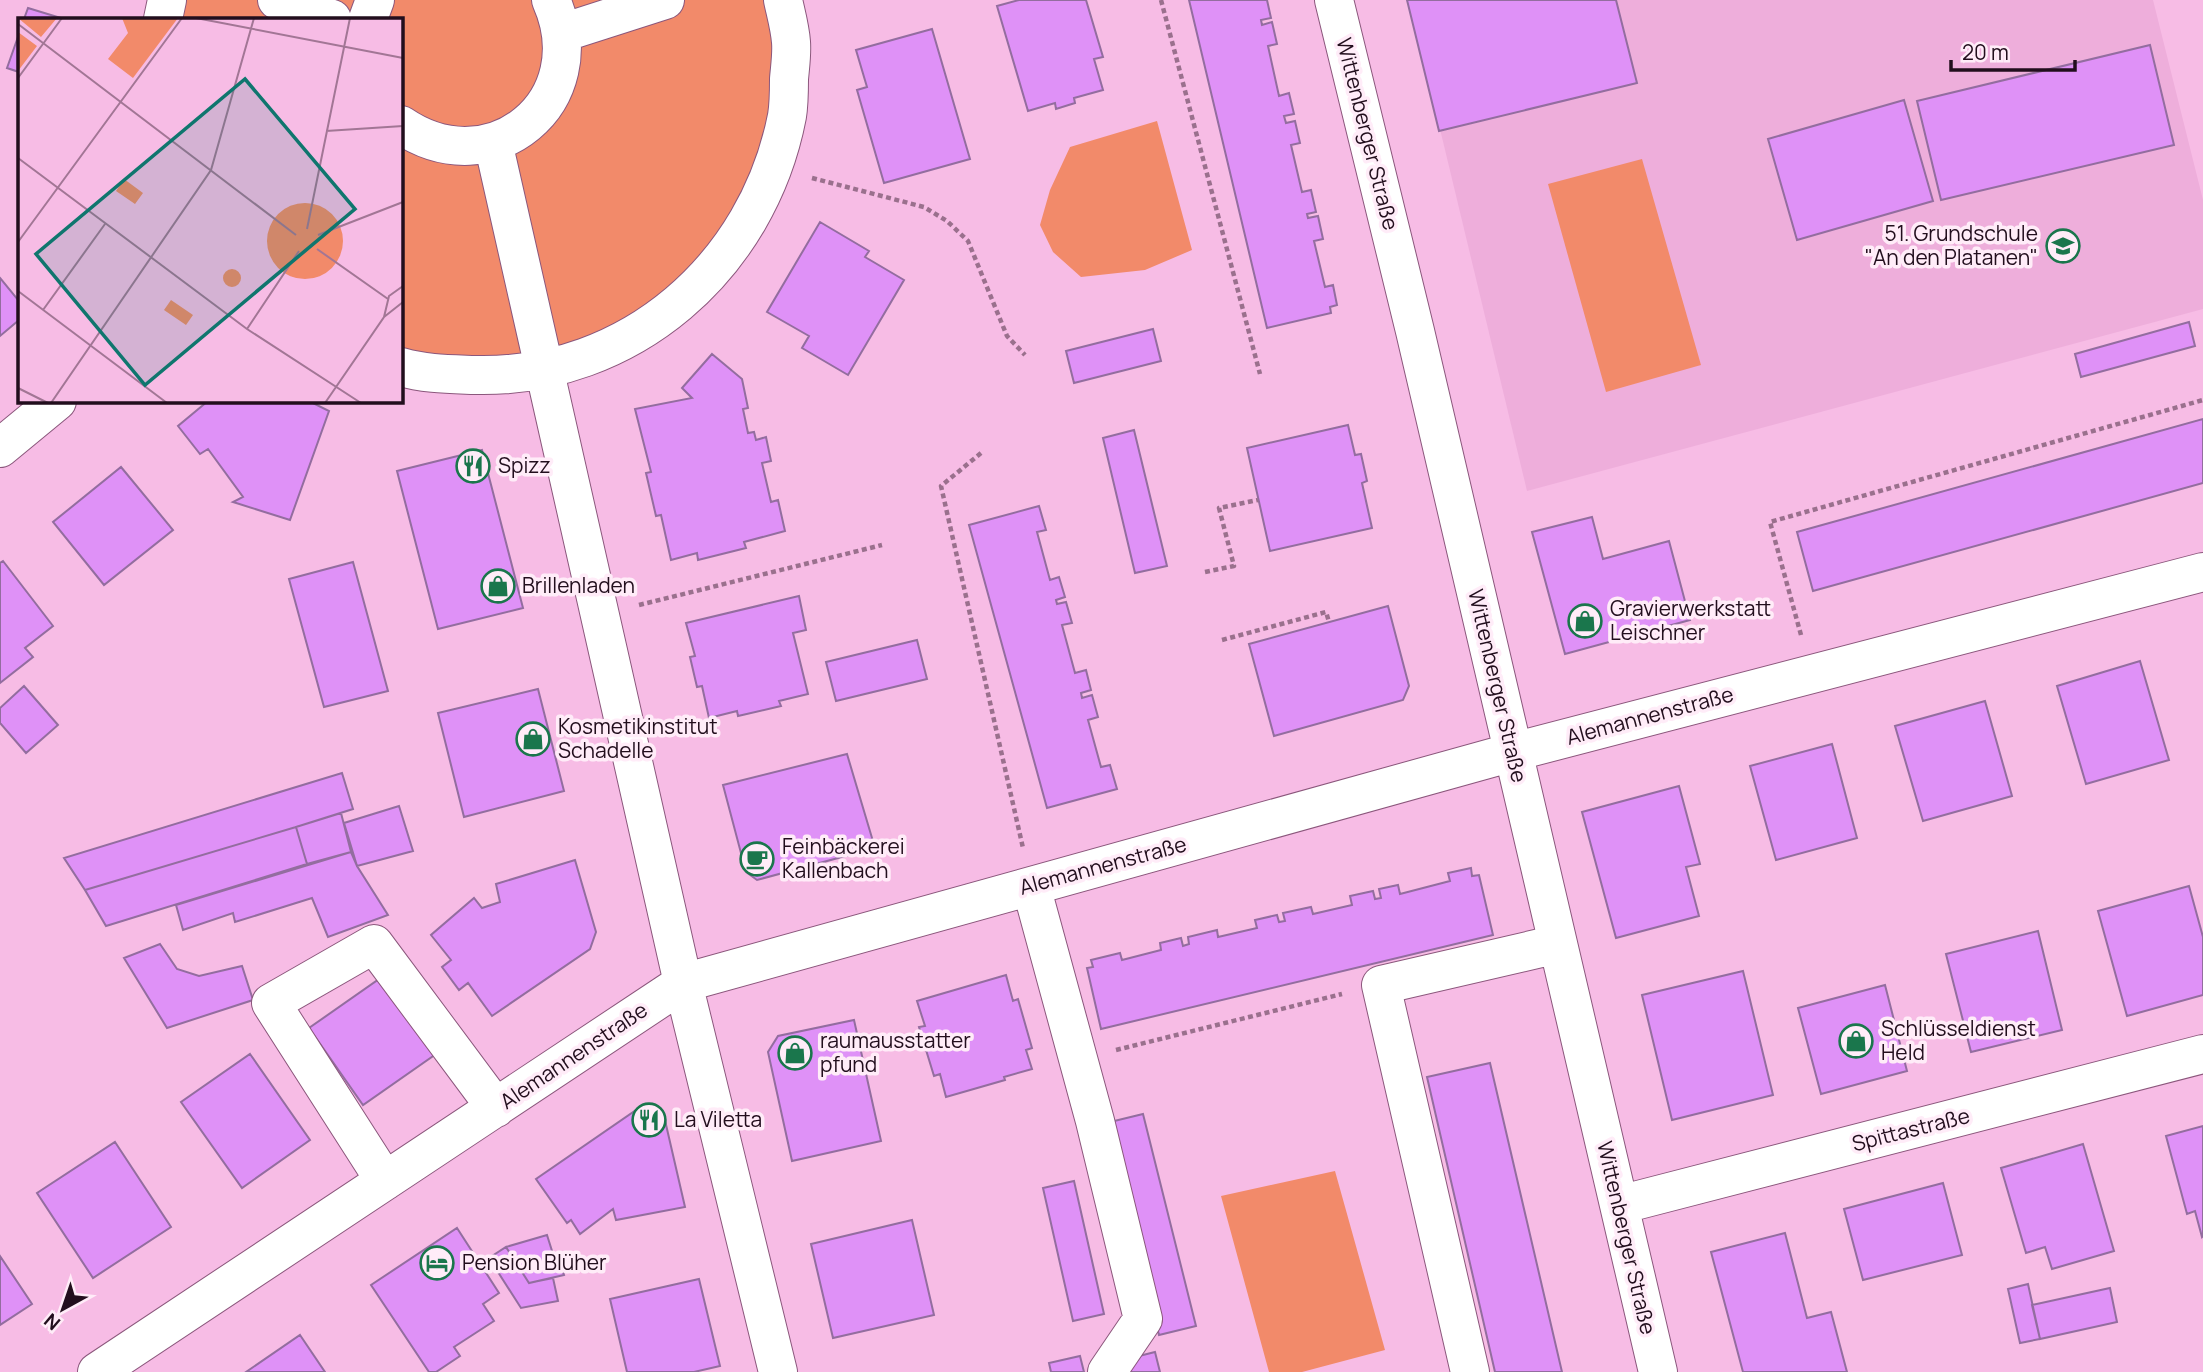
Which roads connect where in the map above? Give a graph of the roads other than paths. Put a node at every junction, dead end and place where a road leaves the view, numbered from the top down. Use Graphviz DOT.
graph roads {
  1 [pos="167,0"];
  2 [pos="277,0"];
  3 [pos="375,0"];
  4 [pos="665,0"];
  5 [pos="783,0"];
  6 [pos="1334,0"];
  7 [pos="556,17"];
  8 [pos="163,18"];
  9 [pos="329,18"];
  10 [pos="368,18"];
  11 [pos="402,126"];
  12 [pos="493,142"];
  13 [pos="402,367"];
  14 [pos="544,370"];
  15 [pos="56,402"];
  16 [pos="0,448"];
  17 [pos="2203,572"];
  18 [pos="1513,752"];
  19 [pos="1031,886"];
  20 [pos="1558,944"];
  21 [pos="683,983"];
  22 [pos="2203,1054"];
  23 [pos="496,1108"];
  24 [pos="385,1181"];
  25 [pos="1619,1205"];
  26 [pos="97,1372"];
  27 [pos="778,1372"];
  28 [pos="1107,1372"];
  29 [pos="1470,1372"];
  30 [pos="1658,1372"];
  1 -- 8 [label="street"];
  2 -- 9 [label="street"];
  3 -- 10 [label="street"];
  4 -- 7 [label="street"];
  5 -- 14 [label="street"];
  6 -- 18 [label="street, Wittenberger Straße"];
  7 -- 12 [label="street"];
  11 -- 12 [label="street"];
  12 -- 14 [label="street"];
  13 -- 14 [label="street"];
  14 -- 21 [label="street"];
  15 -- 16 [label="street"];
  17 -- 18 [label="street, Alemannenstraße"];
  18 -- 19 [label="street, Alemannenstraße"];
  18 -- 20 [label="street, Wittenberger Straße"];
  19 -- 21 [label="street, Alemannenstraße"];
  19 -- 28 [label="street"];
  20 -- 25 [label="street, Wittenberger Straße"];
  20 -- 29 [label="street"];
  21 -- 23 [label="street, Alemannenstraße"];
  21 -- 27 [label="street"];
  22 -- 25 [label="street, Spittastraße"];
  23 -- 24 [label="street, Alemannenstraße"];
  23 -- 24 [label="street"];
  24 -- 26 [label="street, Alemannenstraße"];
  25 -- 30 [label="street, Wittenberger Straße"];
}
